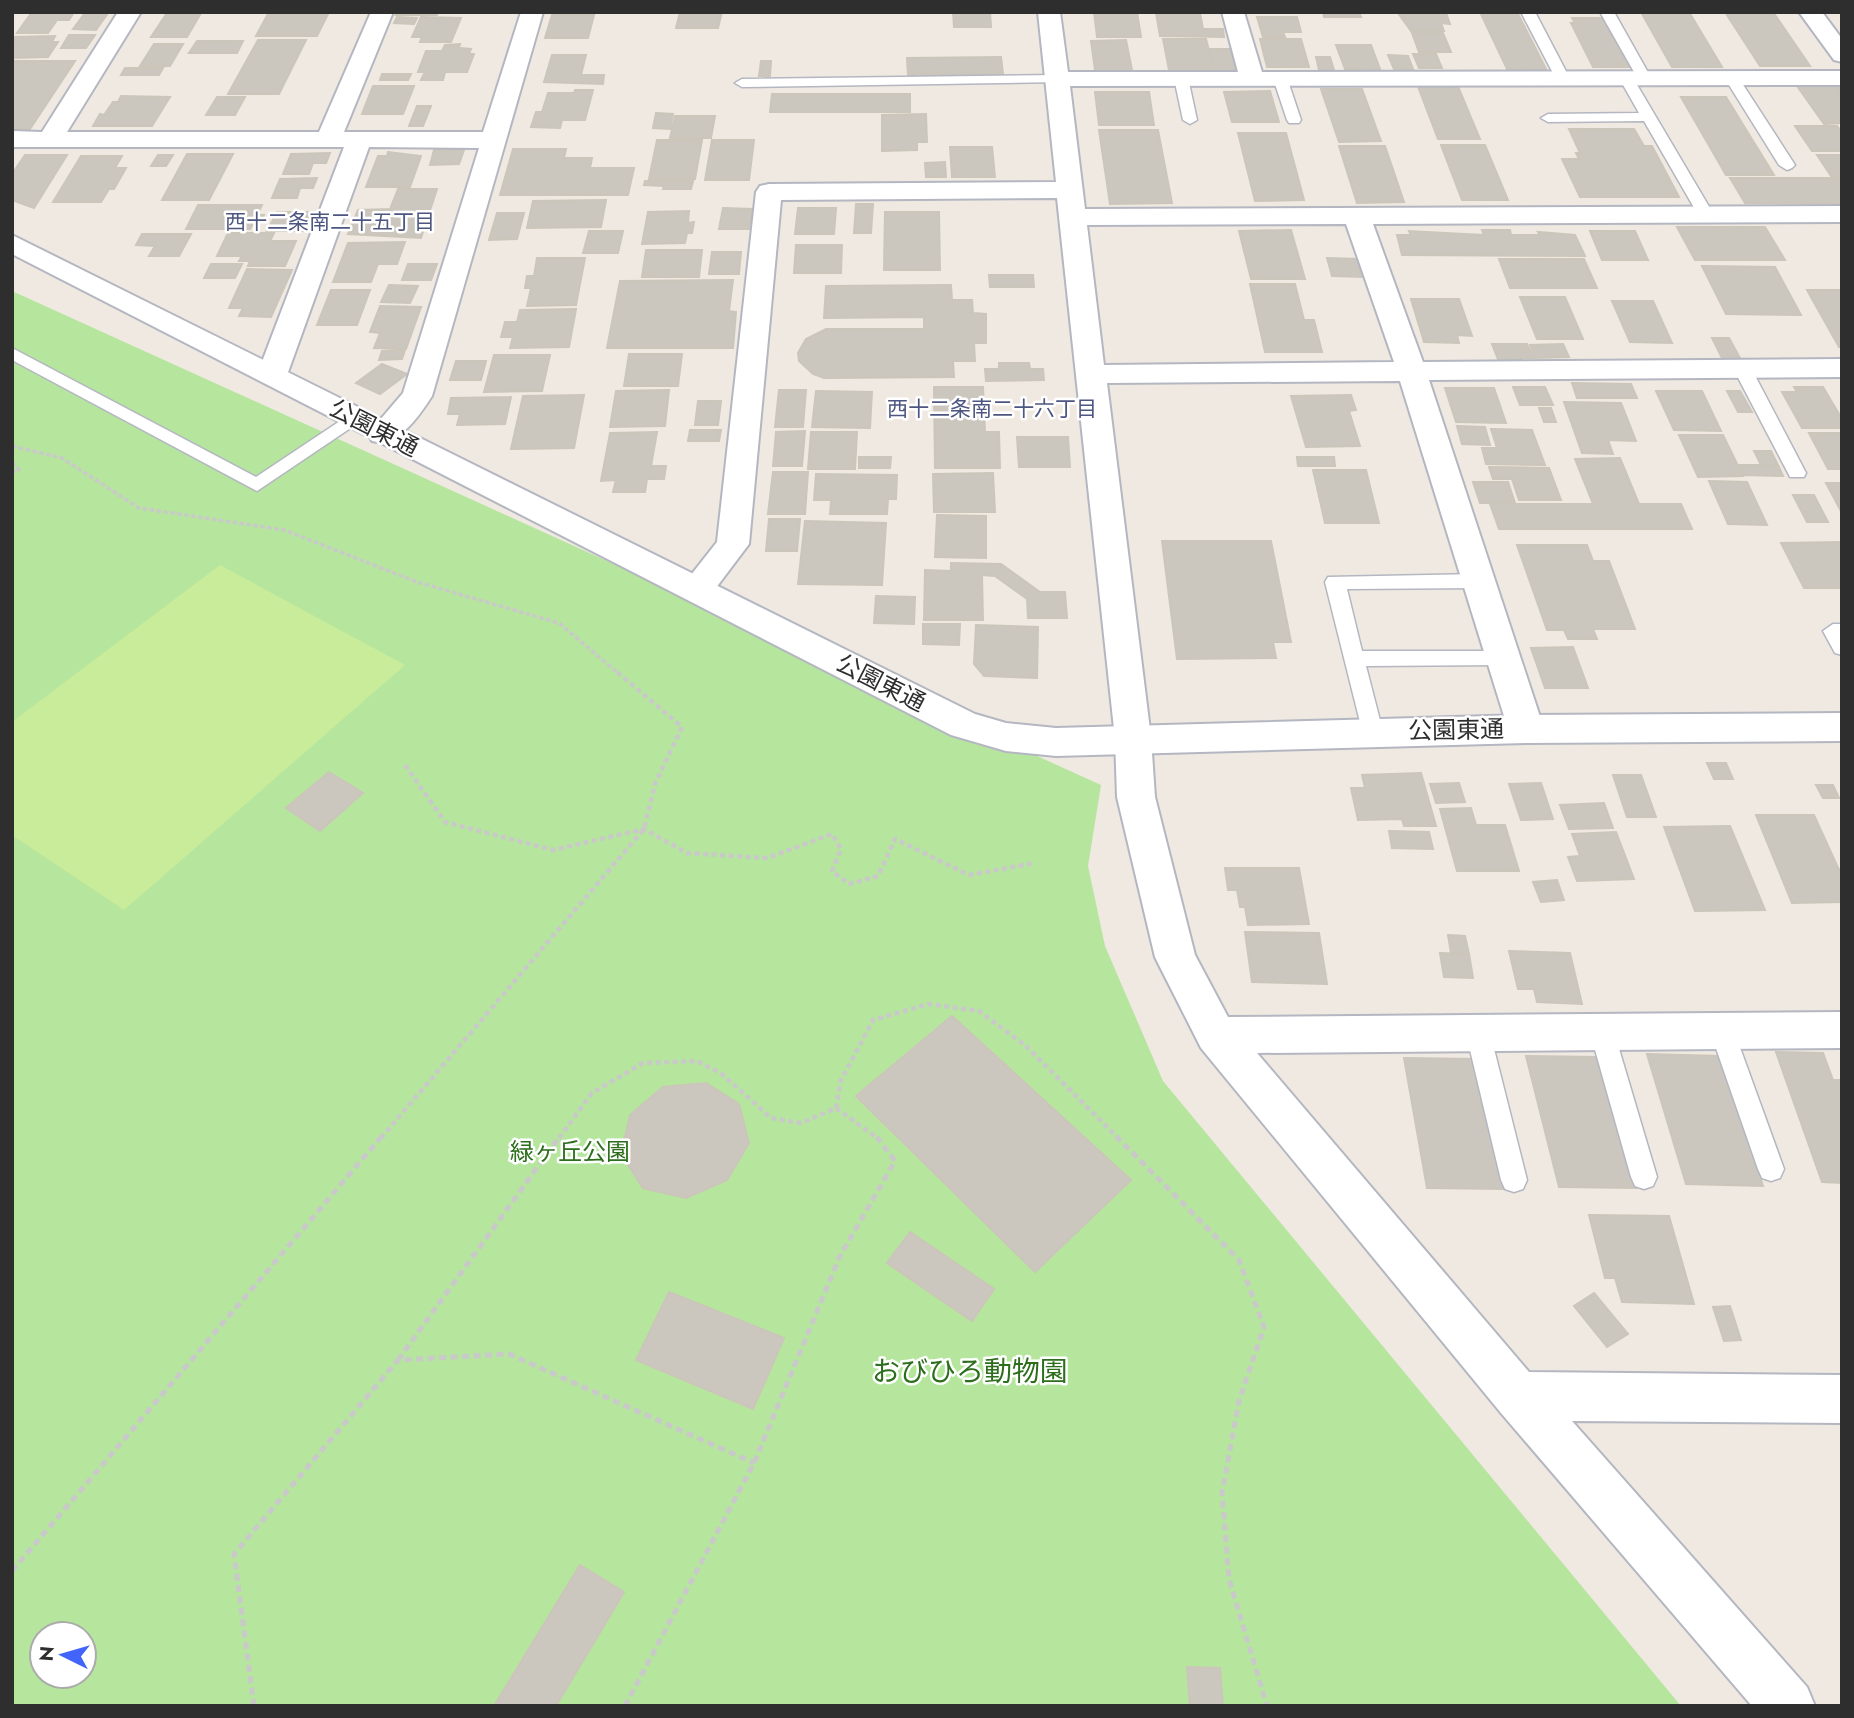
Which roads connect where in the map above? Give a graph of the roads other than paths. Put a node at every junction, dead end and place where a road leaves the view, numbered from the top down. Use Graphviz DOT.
graph roads {
  1 [pos="130,12"];
  2 [pos="382,12"];
  3 [pos="532,12"];
  4 [pos="1049,12"];
  5 [pos="1233,12"];
  6 [pos="1528,12"];
  7 [pos="1607,12"];
  8 [pos="1810,12"];
  9 [pos="1842,55"];
  10 [pos="1562,76"];
  11 [pos="1634,76"];
  12 [pos="1731,77"];
  13 [pos="1181,78"];
  14 [pos="1252,78"];
  15 [pos="1280,78"];
  16 [pos="1842,78"];
  17 [pos="1058,79"];
  18 [pos="742,82"];
  19 [pos="1649,117"];
  20 [pos="1548,118"];
  21 [pos="1190,120"];
  22 [pos="1294,120"];
  23 [pos="12,139"];
  24 [pos="50,139"];
  25 [pos="492,140"];
  26 [pos="359,141"];
  27 [pos="327,142"];
  28 [pos="1787,165"];
  29 [pos="1072,204"];
  30 [pos="1842,214"];
  31 [pos="1706,215"];
  32 [pos="1357,217"];
  33 [pos="12,243"];
  34 [pos="12,353"];
  35 [pos="1742,368"];
  36 [pos="1842,368"];
  37 [pos="1411,370"];
  38 [pos="1092,374"];
  39 [pos="272,375"];
  40 [pos="369,426"];
  41 [pos="1797,473"];
  42 [pos="1478,581"];
  43 [pos="697,589"];
  44 [pos="1842,631"];
  45 [pos="1842,648"];
  46 [pos="1503,658"];
  47 [pos="1354,659"];
  48 [pos="1842,727"];
  49 [pos="1526,729"];
  50 [pos="1372,732"];
  51 [pos="1133,738"];
  52 [pos="1842,1030"];
  53 [pos="1602,1031"];
  54 [pos="1722,1031"];
  55 [pos="1478,1033"];
  56 [pos="1216,1035"];
  57 [pos="1771,1169"];
  58 [pos="1644,1177"];
  59 [pos="1514,1180"];
  60 [pos="1518,1396"];
  61 [pos="1842,1399"];
  62 [pos="1788,1706"];
  1 -- 24 [label="street"];
  2 -- 27 [label="street"];
  3 -- 25 [label="street"];
  4 -- 17 [label="street"];
  5 -- 14 [label="street"];
  6 -- 10 [label="lane"];
  7 -- 11 [label="lane"];
  8 -- 9 [label="street"];
  10 -- 11 [label="street"];
  10 -- 15 [label="street"];
  11 -- 12 [label="street"];
  11 -- 19 [label="lane"];
  12 -- 16 [label="street"];
  12 -- 28 [label="lane"];
  13 -- 14 [label="street"];
  13 -- 17 [label="street"];
  13 -- 21 [label="lane"];
  14 -- 15 [label="street"];
  15 -- 22 [label="lane"];
  17 -- 18 [label="lane"];
  17 -- 29 [label="street"];
  19 -- 20 [label="lane"];
  19 -- 31 [label="lane"];
  23 -- 24 [label="street"];
  24 -- 27 [label="street"];
  25 -- 26 [label="street"];
  25 -- 40 [label="street"];
  26 -- 27 [label="street"];
  26 -- 39 [label="street"];
  29 -- 32 [label="street"];
  29 -- 38 [label="street"];
  29 -- 43 [label="street"];
  30 -- 31 [label="street"];
  31 -- 32 [label="street"];
  32 -- 37 [label="street"];
  33 -- 39 [label="street, 公園東通"];
  34 -- 40 [label="lane"];
  35 -- 36 [label="street"];
  35 -- 37 [label="street"];
  35 -- 41 [label="lane"];
  37 -- 38 [label="street"];
  37 -- 42 [label="street"];
  38 -- 51 [label="street"];
  39 -- 40 [label="street, 公園東通"];
  40 -- 43 [label="street, 公園東通"];
  42 -- 46 [label="street"];
  42 -- 47 [label="lane"];
  43 -- 51 [label="street, 公園東通"];
  44 -- 45 [label="lane"];
  46 -- 47 [label="lane"];
  46 -- 49 [label="street"];
  47 -- 50 [label="lane"];
  48 -- 49 [label="street, 公園東通"];
  49 -- 50 [label="street, 公園東通"];
  50 -- 51 [label="street, 公園東通"];
  51 -- 56 [label="street"];
  52 -- 54 [label="street"];
  53 -- 54 [label="street"];
  53 -- 55 [label="street"];
  53 -- 58 [label="lane"];
  54 -- 57 [label="lane"];
  55 -- 56 [label="street"];
  55 -- 59 [label="lane"];
  56 -- 60 [label="street"];
  60 -- 61 [label="street"];
  60 -- 62 [label="street"];
}
